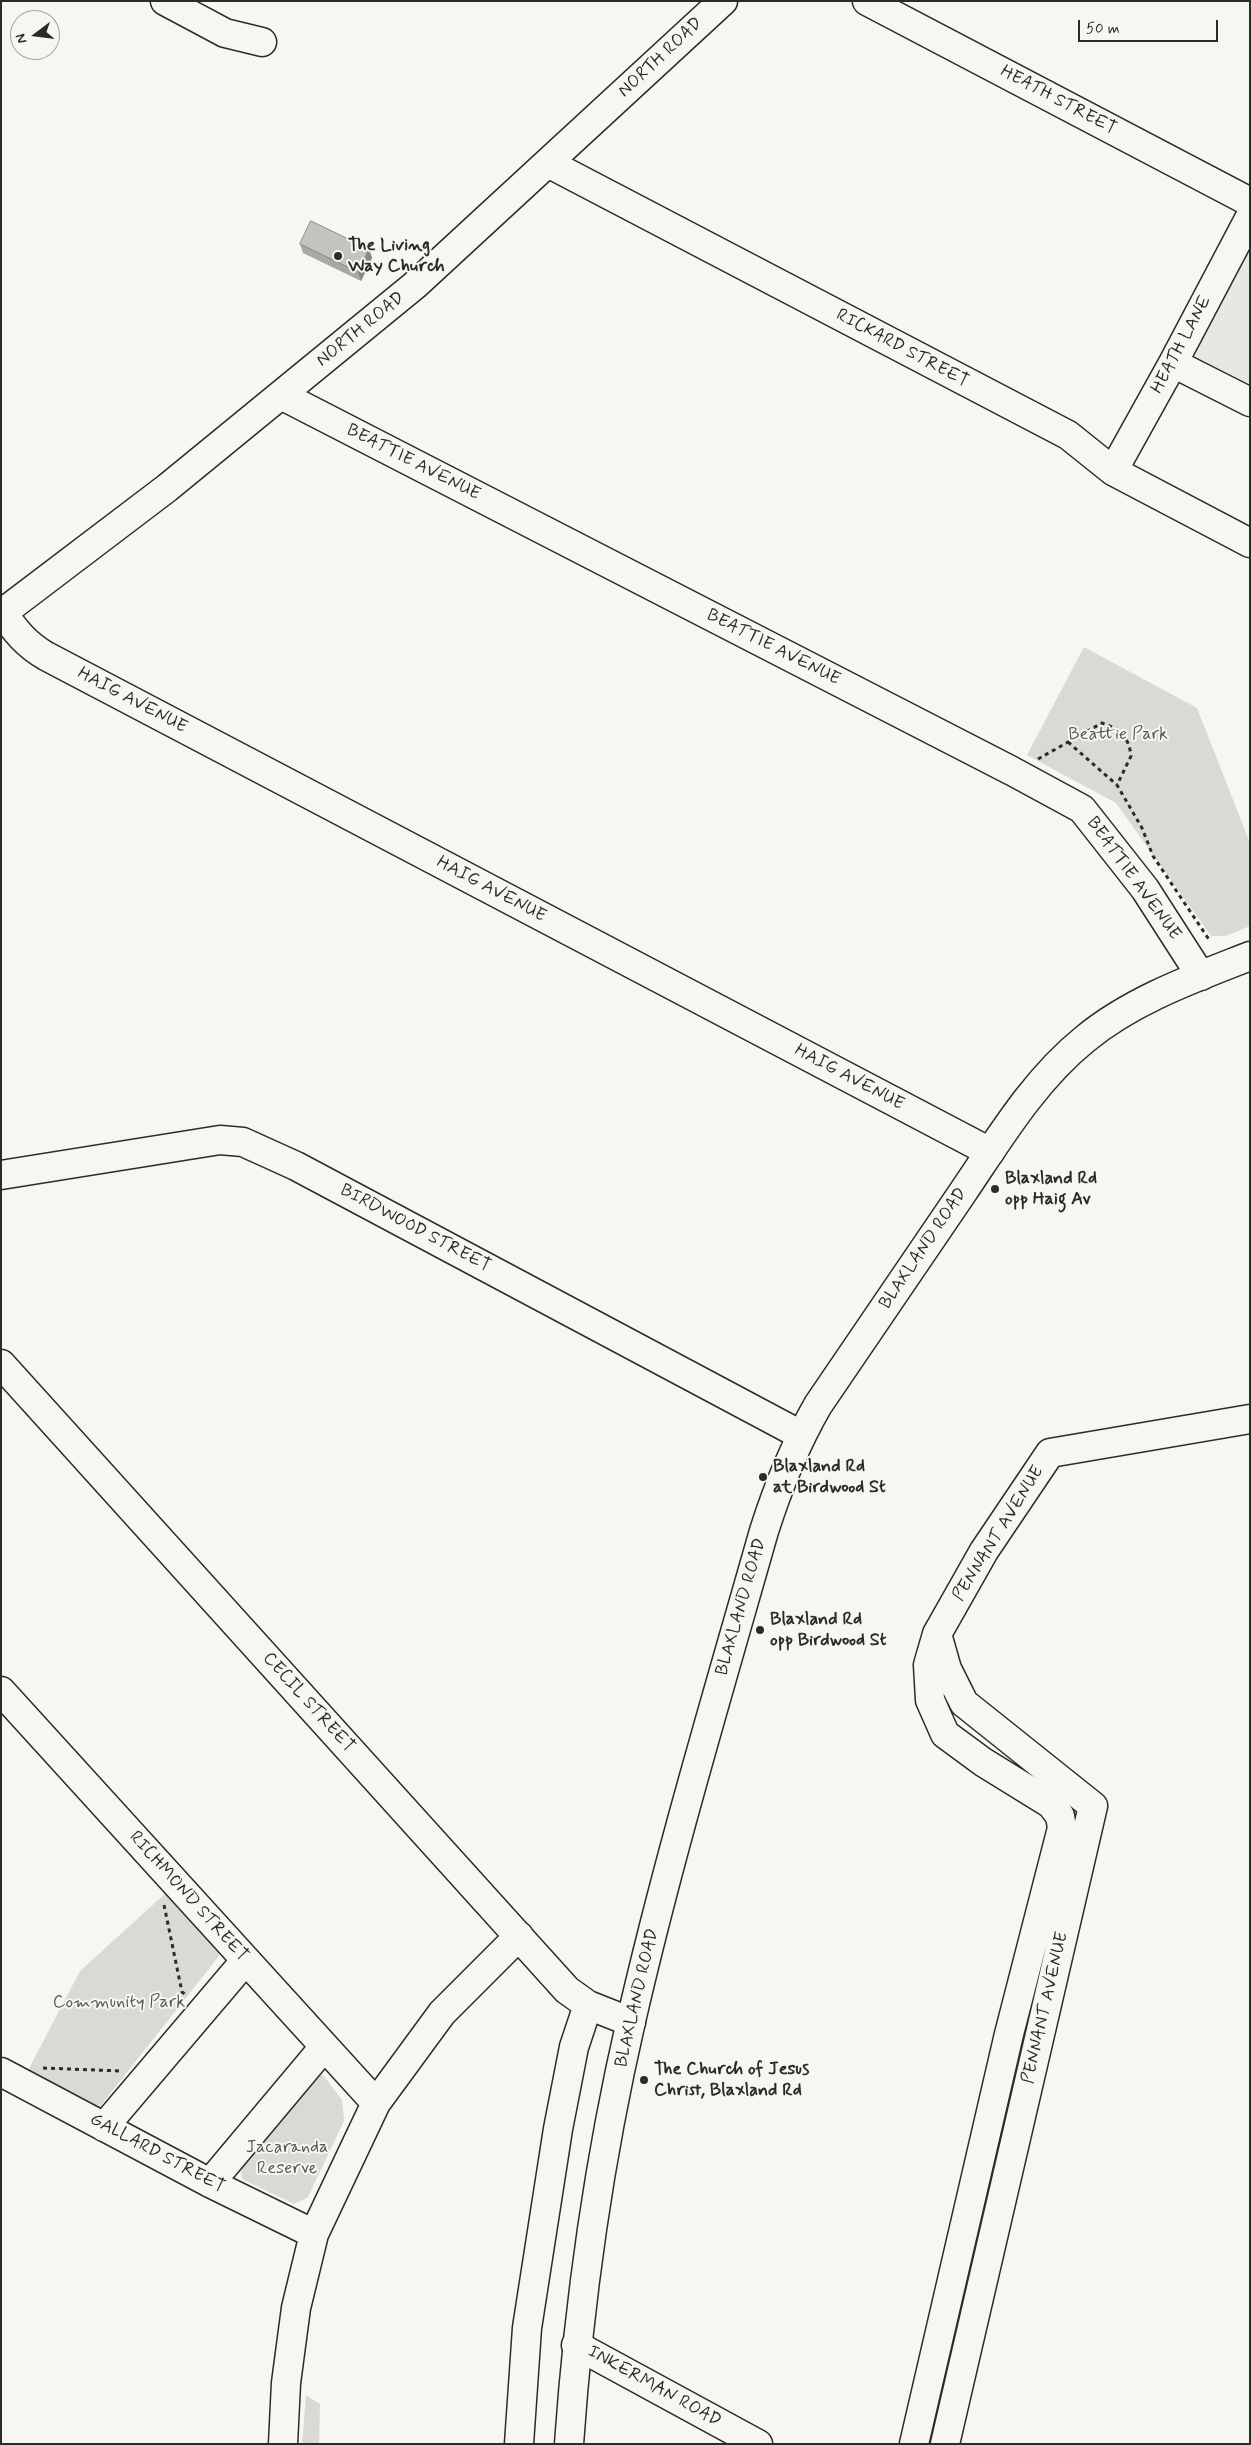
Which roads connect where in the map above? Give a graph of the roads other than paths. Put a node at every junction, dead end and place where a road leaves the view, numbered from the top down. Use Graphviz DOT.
graph roads {
  1 [pos="165,1"];
  2 [pos="723,1"];
  3 [pos="867,1"];
  4 [pos="262,42"];
  5 [pos="548,163"];
  6 [pos="1250,202"];
  7 [pos="1250,217"];
  8 [pos="1174,363"];
  9 [pos="281,395"];
  10 [pos="1250,402"];
  11 [pos="1113,471"];
  12 [pos="1250,543"];
  13 [pos="2,614"];
  14 [pos="1250,956"];
  15 [pos="1201,976"];
  16 [pos="990,1152"];
  17 [pos="1,1175"];
  18 [pos="1,1364"];
  19 [pos="1250,1419"];
  20 [pos="801,1435"];
  21 [pos="937,1634"];
  22 [pos="6,1706"];
  23 [pos="519,1936"];
  24 [pos="245,1961"];
  25 [pos="588,2005"];
  26 [pos="631,2022"];
  27 [pos="324,2047"];
  28 [pos="1,2072"];
  29 [pos="376,2103"];
  30 [pos="104,2127"];
  31 [pos="210,2183"];
  32 [pos="314,2234"];
  33 [pos="576,2345"];
  34 [pos="283,2444"];
  35 [pos="519,2444"];
  36 [pos="569,2444"];
  37 [pos="758,2444"];
  38 [pos="914,2444"];
  39 [pos="945,2444"];
  1 -- 4 [label="street"];
  2 -- 5 [label="street, NORTH ROAD"];
  3 -- 6 [label="street, HEATH STREET"];
  5 -- 9 [label="street, NORTH ROAD"];
  5 -- 11 [label="street, RICKARD STREET"];
  7 -- 8 [label="street, HEATH LANE"];
  8 -- 10 [label="street"];
  8 -- 11 [label="street, HEATH LANE"];
  9 -- 13 [label="street, NORTH ROAD"];
  9 -- 15 [label="street, BEATTIE AVENUE"];
  11 -- 12 [label="street, RICKARD STREET"];
  13 -- 16 [label="street, HAIG AVENUE"];
  14 -- 15 [label="street, BLAXLAND ROAD"];
  15 -- 16 [label="street, BLAXLAND ROAD"];
  16 -- 20 [label="street, BLAXLAND ROAD"];
  17 -- 20 [label="street, BIRDWOOD STREET"];
  18 -- 23 [label="street, CECIL STREET"];
  19 -- 21 [label="street, PENNANT AVENUE"];
  20 -- 26 [label="street, BLAXLAND ROAD"];
  21 -- 38 [label="street, PENNANT AVENUE"];
  21 -- 39 [label="street, PENNANT AVENUE"];
  22 -- 24 [label="street, RICHMOND STREET"];
  23 -- 25 [label="street, CECIL STREET"];
  23 -- 29 [label="street"];
  24 -- 27 [label="street, RICHMOND STREET"];
  24 -- 30 [label="street"];
  25 -- 26 [label="street, CECIL STREET"];
  25 -- 35 [label="street"];
  26 -- 33 [label="street, BLAXLAND ROAD"];
  27 -- 29 [label="street, RICHMOND STREET"];
  27 -- 31 [label="street"];
  28 -- 30 [label="street, GALLARD STREET"];
  29 -- 32 [label="street"];
  30 -- 31 [label="street, GALLARD STREET"];
  31 -- 32 [label="street, GALLARD STREET"];
  32 -- 34 [label="street"];
  33 -- 36 [label="street, BLAXLAND ROAD"];
  33 -- 37 [label="street, INKERMAN ROAD"];
}
